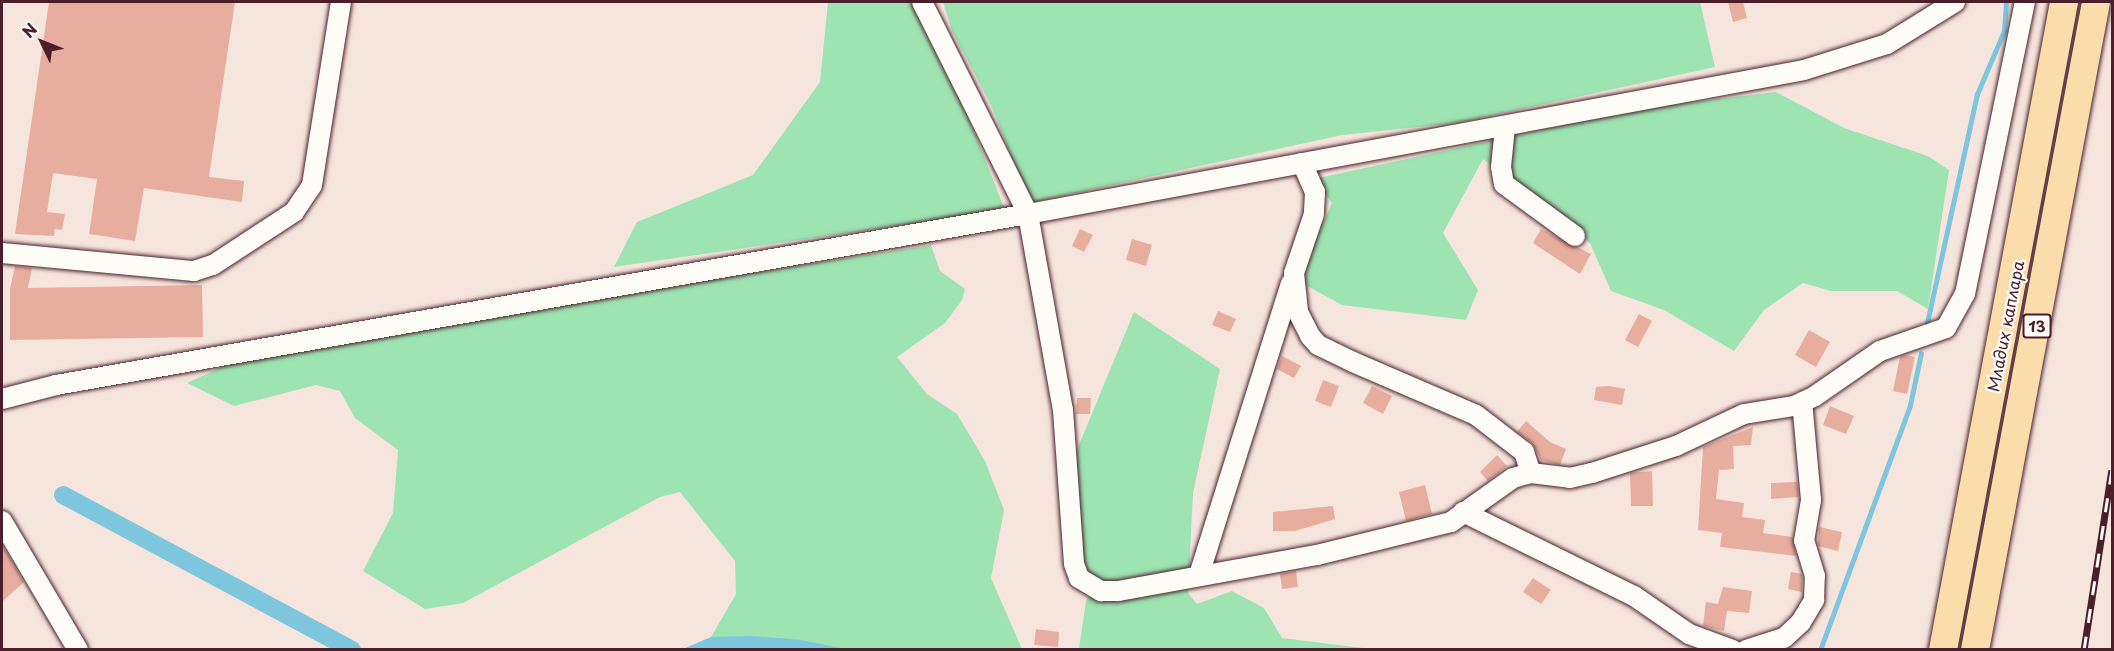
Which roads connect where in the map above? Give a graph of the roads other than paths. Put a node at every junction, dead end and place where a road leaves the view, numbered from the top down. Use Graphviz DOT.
graph roads {
  1 [pos="341,2"];
  2 [pos="922,2"];
  3 [pos="1955,2"];
  4 [pos="2025,2"];
  5 [pos="2064,2"];
  6 [pos="2096,2"];
  7 [pos="1505,127"];
  8 [pos="1302,163"];
  9 [pos="1028,214"];
  10 [pos="1575,236"];
  11 [pos="2,253"];
  12 [pos="1294,273"];
  13 [pos="2,399"];
  14 [pos="1802,402"];
  15 [pos="1531,473"];
  16 [pos="1463,512"];
  17 [pos="2,522"];
  18 [pos="1199,575"];
  19 [pos="78,650"];
  20 [pos="1733,650"];
  21 [pos="1746,650"];
  22 [pos="1943,650"];
  23 [pos="1975,650"];
  1 -- 11 [label="lane"];
  2 -- 9 [label="lane"];
  3 -- 7 [label="lane"];
  4 -- 14 [label="lane"];
  5 -- 22 [label="highway, Младих каплара / 13"];
  6 -- 23 [label="highway, Младих каплара / 13"];
  7 -- 8 [label="lane"];
  7 -- 10 [label="lane"];
  8 -- 9 [label="lane"];
  8 -- 12 [label="lane"];
  9 -- 13 [label="lane"];
  9 -- 18 [label="lane"];
  12 -- 15 [label="lane"];
  12 -- 18 [label="lane"];
  14 -- 15 [label="lane"];
  14 -- 21 [label="lane"];
  15 -- 16 [label="lane"];
  16 -- 18 [label="lane"];
  16 -- 20 [label="lane"];
  17 -- 19 [label="lane"];
}
